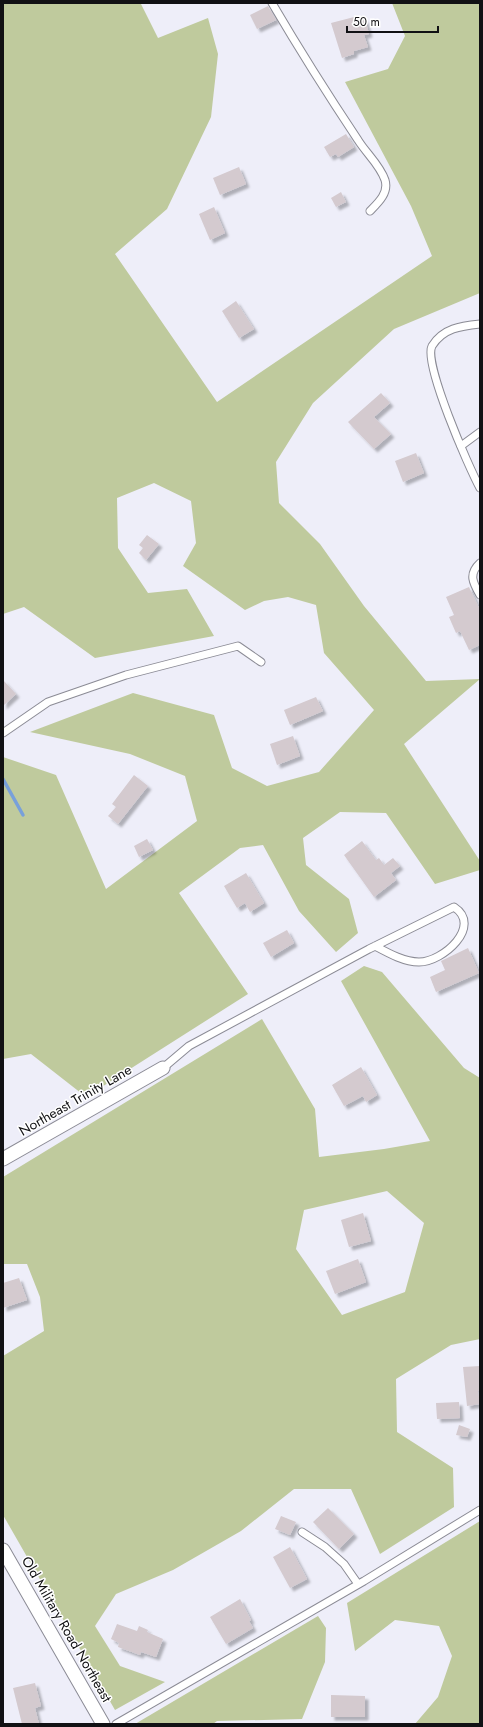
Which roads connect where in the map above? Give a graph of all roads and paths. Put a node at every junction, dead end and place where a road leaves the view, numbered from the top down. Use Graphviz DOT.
graph roads {
  1 [pos="272,3"];
  2 [pos="370,211"];
  3 [pos="480,324"];
  4 [pos="480,432"];
  5 [pos="461,446"];
  6 [pos="480,488"];
  7 [pos="480,563"];
  8 [pos="480,594"];
  9 [pos="261,662"];
  10 [pos="3,733"];
  11 [pos="375,946"];
  12 [pos="163,1068"];
  13 [pos="3,1159"];
  14 [pos="480,1510"];
  15 [pos="302,1532"];
  16 [pos="3,1550"];
  17 [pos="358,1584"];
  18 [pos="103,1724"];
  19 [pos="116,1724"];
  1 -- 2 [label="lane"];
  3 -- 5 [label="lane"];
  4 -- 5 [label="lane"];
  5 -- 6 [label="lane"];
  7 -- 8 [label="lane"];
  9 -- 10 [label="lane"];
  11 -- 11 [label="lane"];
  11 -- 12 [label="lane"];
  12 -- 13 [label="street, Northeast Trinity Lane"];
  14 -- 17 [label="lane"];
  15 -- 17 [label="lane"];
  16 -- 18 [label="street, Old Military Road Northeast"];
  17 -- 19 [label="lane"];
}
